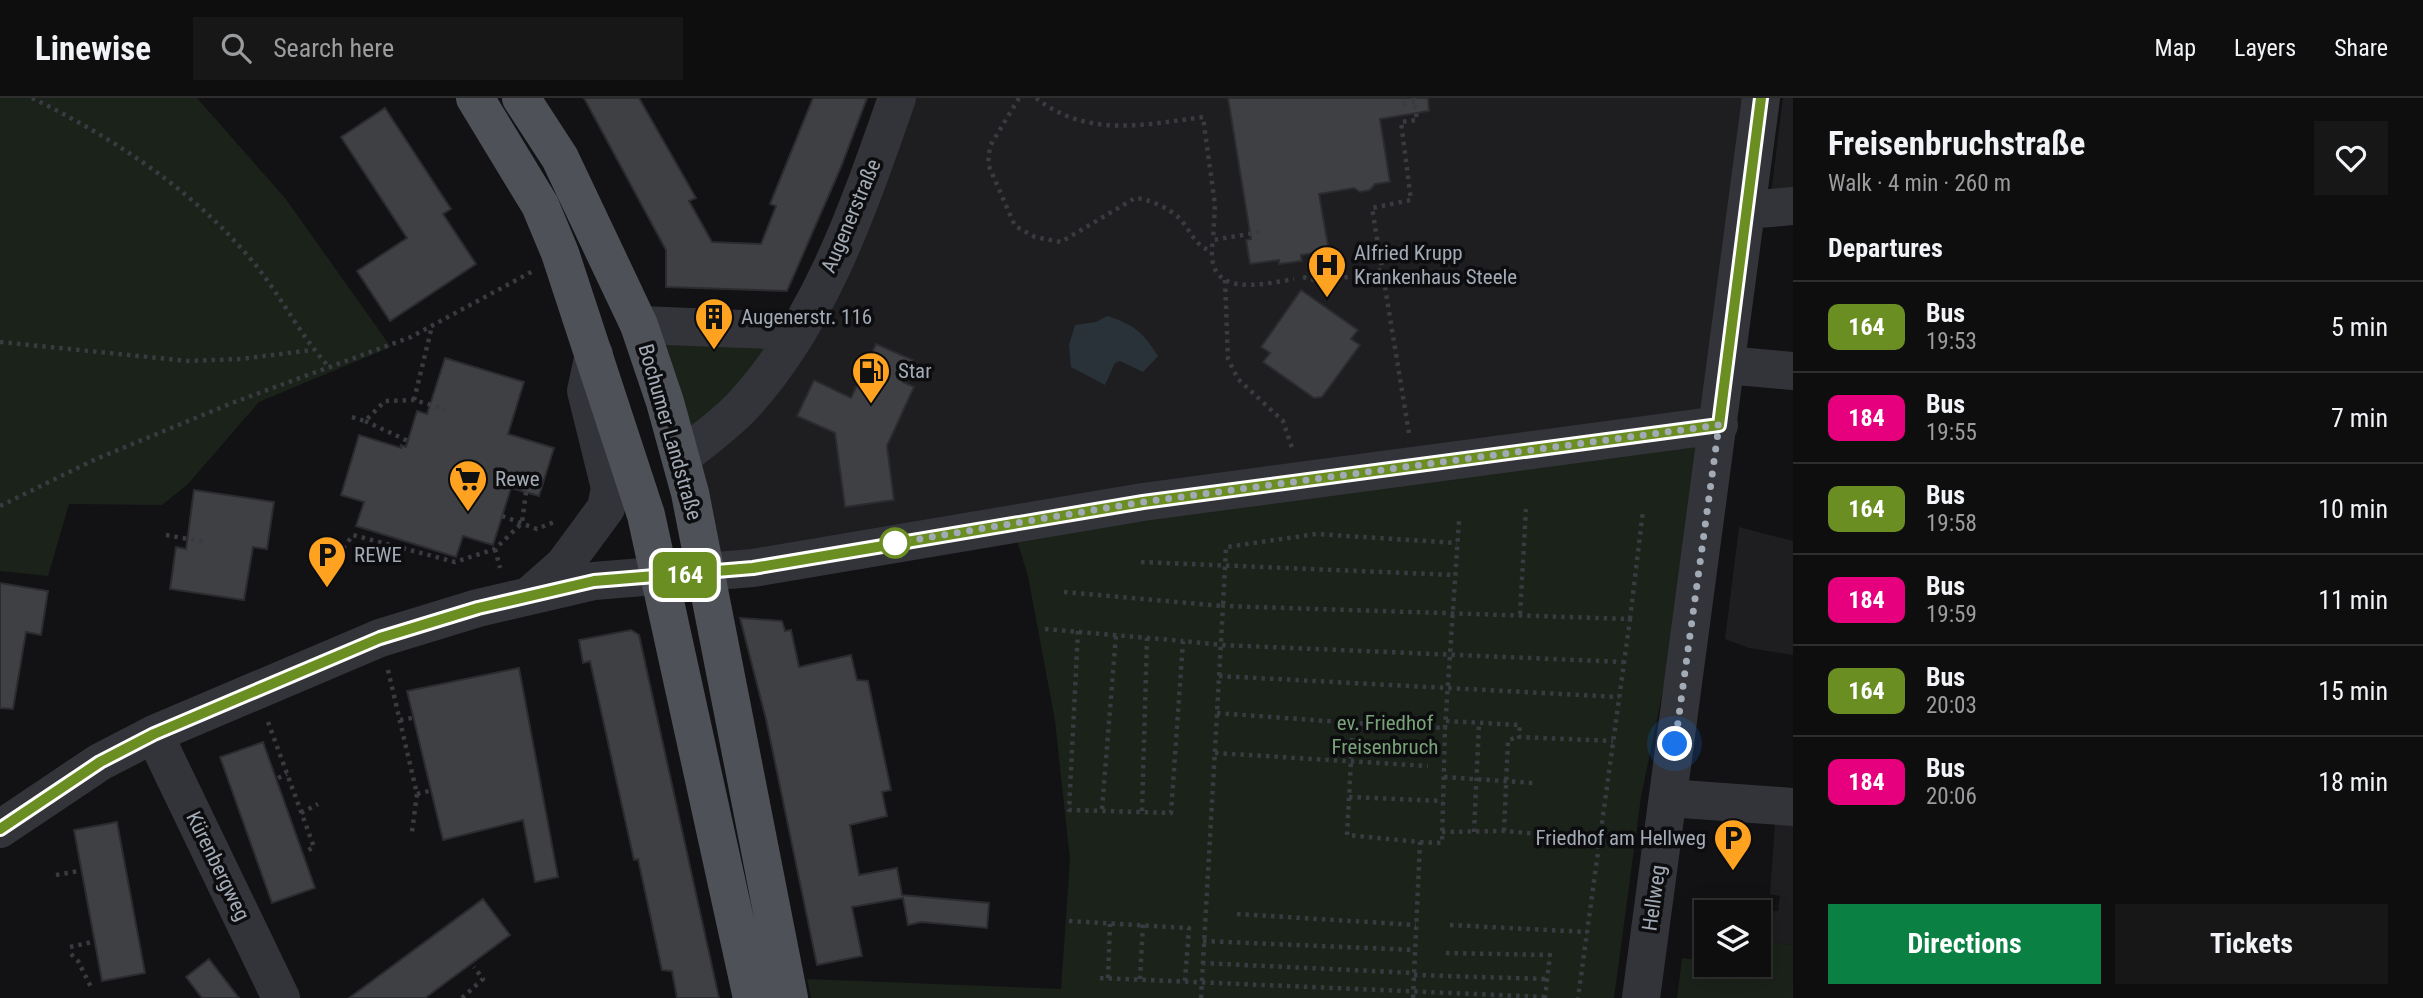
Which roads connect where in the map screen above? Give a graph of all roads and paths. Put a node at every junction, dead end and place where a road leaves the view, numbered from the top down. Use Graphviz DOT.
graph roads {
  1 [pos="32,98"];
  2 [pos="475,98"];
  3 [pos="521,98"];
  4 [pos="897,98"];
  5 [pos="1018,98"];
  6 [pos="1036,98"];
  7 [pos="1761,98"];
  8 [pos="1414,100"];
  9 [pos="1403,104"];
  10 [pos="1793,206"];
  11 [pos="1747,210"];
  12 [pos="1260,232"];
  13 [pos="1213,240"];
  14 [pos="1211,251"];
  15 [pos="1382,270"];
  16 [pos="528,274"];
  17 [pos="1303,277"];
  18 [pos="1294,279"];
  19 [pos="1225,280"];
  20 [pos="639,325"];
  21 [pos="432,326"];
  22 [pos="797,331"];
  23 [pos="0,342"];
  24 [pos="313,350"];
  25 [pos="594,354"];
  26 [pos="1726,365"];
  27 [pos="330,368"];
  28 [pos="1793,371"];
  29 [pos="414,400"];
  30 [pos="445,409"];
  31 [pos="352,416"];
  32 [pos="365,421"];
  33 [pos="1719,425"];
  34 [pos="408,441"];
  35 [pos="681,458"];
  36 [pos="1418,464"];
  37 [pos="1298,480"];
  38 [pos="526,492"];
  39 [pos="0,506"];
  40 [pos="1527,509"];
  41 [pos="1643,511"];
  42 [pos="502,516"];
  43 [pos="558,520"];
  44 [pos="1459,521"];
  45 [pos="522,523"];
  46 [pos="166,536"];
  47 [pos="205,542"];
  48 [pos="1457,542"];
  49 [pos="495,549"];
  50 [pos="333,562"];
  51 [pos="1141,562"];
  52 [pos="499,565"];
  53 [pos="1226,566"];
  54 [pos="705,573"];
  55 [pos="1455,575"];
  56 [pos="662,576"];
  57 [pos="1064,592"];
  58 [pos="525,599"];
  59 [pos="1223,606"];
  60 [pos="1455,611"];
  61 [pos="1520,614"];
  62 [pos="1630,619"];
  63 [pos="1045,629"];
  64 [pos="1078,631"];
  65 [pos="1116,635"];
  66 [pos="380,638"];
  67 [pos="1147,638"];
  68 [pos="1183,641"];
  69 [pos="1221,645"];
  70 [pos="1451,656"];
  71 [pos="1624,663"];
  72 [pos="1219,676"];
  73 [pos="1449,687"];
  74 [pos="257,688"];
  75 [pos="1619,697"];
  76 [pos="1217,713"];
  77 [pos="412,718"];
  78 [pos="400,720"];
  79 [pos="1446,721"];
  80 [pos="1353,723"];
  81 [pos="1479,723"];
  82 [pos="1446,728"];
  83 [pos="154,734"];
  84 [pos="1519,737"];
  85 [pos="1613,741"];
  86 [pos="1215,753"];
  87 [pos="1351,763"];
  88 [pos="1427,766"];
  89 [pos="287,774"];
  90 [pos="1444,777"];
  91 [pos="278,778"];
  92 [pos="1476,780"];
  93 [pos="1505,782"];
  94 [pos="1534,783"];
  95 [pos="429,791"];
  96 [pos="417,794"];
  97 [pos="1349,797"];
  98 [pos="1668,797"];
  99 [pos="1443,801"];
  100 [pos="318,804"];
  101 [pos="1793,807"];
  102 [pos="1102,809"];
  103 [pos="1142,811"];
  104 [pos="301,813"];
  105 [pos="0,829"];
  106 [pos="1504,831"];
  107 [pos="412,832"];
  108 [pos="1442,832"];
  109 [pos="1475,832"];
  110 [pos="1600,839"];
  111 [pos="1420,842"];
  112 [pos="305,852"];
  113 [pos="79,871"];
  114 [pos="57,875"];
  115 [pos="1237,914"];
  116 [pos="1069,921"];
  117 [pos="1110,924"];
  118 [pos="1143,925"];
  119 [pos="1416,925"];
  120 [pos="1450,925"];
  121 [pos="1587,932"];
  122 [pos="1203,941"];
  123 [pos="92,942"];
  124 [pos="1415,950"];
  125 [pos="1446,953"];
  126 [pos="1202,963"];
  127 [pos="474,967"];
  128 [pos="1414,974"];
  129 [pos="1100,978"];
  130 [pos="1108,978"];
  131 [pos="1140,979"];
  132 [pos="1547,979"];
  133 [pos="1185,982"];
  134 [pos="1201,982"];
  135 [pos="91,987"];
  136 [pos="1413,991"];
  137 [pos="281,998"];
  138 [pos="462,998"];
  139 [pos="752,998"];
  140 [pos="789,998"];
  141 [pos="1201,998"];
  142 [pos="1413,998"];
  143 [pos="1545,998"];
  144 [pos="1578,998"];
  145 [pos="1641,998"];
  1 -- 24 [label="path"];
  2 -- 25 [label="main road"];
  3 -- 20 [label="main road, Bochumer Landstraße"];
  4 -- 22 [label="street, Augenerstraße"];
  5 -- 14 [label="path"];
  6 -- 13 [label="path"];
  7 -- 11 [label="street, Hellweg"];
  8 -- 9 [label="path"];
  8 -- 15 [label="path"];
  10 -- 11 [label="street"];
  11 -- 26 [label="street, Hellweg"];
  12 -- 13 [label="path"];
  13 -- 14 [label="path"];
  14 -- 19 [label="path"];
  15 -- 17 [label="path"];
  15 -- 36 [label="path"];
  16 -- 21 [label="path"];
  18 -- 19 [label="path"];
  19 -- 37 [label="path"];
  20 -- 22 [label="street"];
  20 -- 35 [label="main road, Bochumer Landstraße"];
  21 -- 27 [label="path"];
  21 -- 29 [label="path"];
  22 -- 35 [label="street, Augenerstraße"];
  23 -- 24 [label="path"];
  24 -- 27 [label="path"];
  25 -- 56 [label="main road"];
  25 -- 58 [label="street"];
  26 -- 28 [label="street"];
  26 -- 33 [label="street, Hellweg"];
  27 -- 39 [label="path"];
  29 -- 30 [label="path"];
  29 -- 32 [label="path"];
  31 -- 32 [label="path"];
  32 -- 34 [label="path"];
  33 -- 36 [label="street"];
  33 -- 98 [label="street, Hellweg"];
  35 -- 54 [label="main road, Bochumer Landstraße"];
  36 -- 37 [label="street"];
  37 -- 54 [label="street"];
  38 -- 45 [label="path"];
  40 -- 61 [label="path"];
  41 -- 62 [label="path"];
  42 -- 45 [label="path"];
  43 -- 45 [label="path"];
  44 -- 48 [label="path"];
  45 -- 49 [label="path"];
  46 -- 47 [label="path"];
  48 -- 53 [label="path"];
  48 -- 55 [label="path"];
  49 -- 50 [label="path"];
  49 -- 52 [label="path"];
  51 -- 53 [label="path"];
  53 -- 55 [label="path"];
  53 -- 59 [label="path"];
  54 -- 56 [label="street"];
  54 -- 140 [label="main road, Bochumer Landstraße"];
  55 -- 60 [label="path"];
  56 -- 58 [label="street"];
  56 -- 139 [label="main road"];
  57 -- 59 [label="path"];
  58 -- 66 [label="street"];
  59 -- 60 [label="path"];
  59 -- 69 [label="path"];
  60 -- 61 [label="path"];
  60 -- 70 [label="path"];
  61 -- 62 [label="path"];
  62 -- 71 [label="path"];
  63 -- 64 [label="path"];
  64 -- 65 [label="path"];
  64 -- 102 [label="path"];
  65 -- 67 [label="path"];
  65 -- 102 [label="path"];
  66 -- 74 [label="street"];
  66 -- 78 [label="path"];
  67 -- 68 [label="path"];
  67 -- 103 [label="path"];
  68 -- 69 [label="path"];
  68 -- 103 [label="path"];
  69 -- 70 [label="path"];
  69 -- 72 [label="path"];
  70 -- 71 [label="path"];
  70 -- 73 [label="path"];
  71 -- 75 [label="path"];
  72 -- 73 [label="path"];
  72 -- 76 [label="path"];
  73 -- 75 [label="path"];
  73 -- 79 [label="path"];
  74 -- 83 [label="street"];
  74 -- 89 [label="path"];
  75 -- 85 [label="path"];
  76 -- 80 [label="path"];
  76 -- 86 [label="path"];
  77 -- 78 [label="path"];
  78 -- 96 [label="path"];
  79 -- 81 [label="path"];
  79 -- 82 [label="path"];
  80 -- 82 [label="path"];
  80 -- 87 [label="path"];
  81 -- 84 [label="path"];
  81 -- 92 [label="path"];
  82 -- 90 [label="path"];
  83 -- 105 [label="street"];
  83 -- 137 [label="street, Kürenbergweg"];
  84 -- 85 [label="path"];
  84 -- 93 [label="path"];
  85 -- 110 [label="path"];
  86 -- 87 [label="path"];
  86 -- 122 [label="path"];
  87 -- 88 [label="path"];
  87 -- 97 [label="path"];
  89 -- 91 [label="path"];
  89 -- 104 [label="path"];
  90 -- 92 [label="path"];
  90 -- 99 [label="path"];
  92 -- 93 [label="path"];
  92 -- 109 [label="path"];
  93 -- 94 [label="path"];
  93 -- 106 [label="path"];
  95 -- 96 [label="path"];
  96 -- 107 [label="path"];
  97 -- 99 [label="path"];
  97 -- 111 [label="path"];
  98 -- 101 [label="street"];
  98 -- 145 [label="street, Hellweg"];
  99 -- 108 [label="path"];
  100 -- 104 [label="path"];
  102 -- 103 [label="path"];
  104 -- 112 [label="path"];
  106 -- 109 [label="path"];
  106 -- 110 [label="path"];
  108 -- 109 [label="path"];
  108 -- 111 [label="path"];
  110 -- 121 [label="path"];
  111 -- 119 [label="path"];
  113 -- 114 [label="path"];
  115 -- 119 [label="path"];
  116 -- 117 [label="path"];
  117 -- 118 [label="path"];
  117 -- 130 [label="path"];
  118 -- 131 [label="path"];
  118 -- 133 [label="path"];
  119 -- 124 [label="path"];
  120 -- 121 [label="path"];
  121 -- 144 [label="path"];
  122 -- 124 [label="path"];
  122 -- 126 [label="path"];
  123 -- 135 [label="path"];
  124 -- 128 [label="path"];
  125 -- 132 [label="path"];
  126 -- 128 [label="path"];
  126 -- 134 [label="path"];
  127 -- 138 [label="path"];
  128 -- 132 [label="path"];
  128 -- 136 [label="path"];
  129 -- 130 [label="path"];
  130 -- 131 [label="path"];
  131 -- 133 [label="path"];
  132 -- 143 [label="path"];
  133 -- 134 [label="path"];
  134 -- 136 [label="path"];
  134 -- 141 [label="path"];
  136 -- 142 [label="path"];
  136 -- 143 [label="path"];
}
